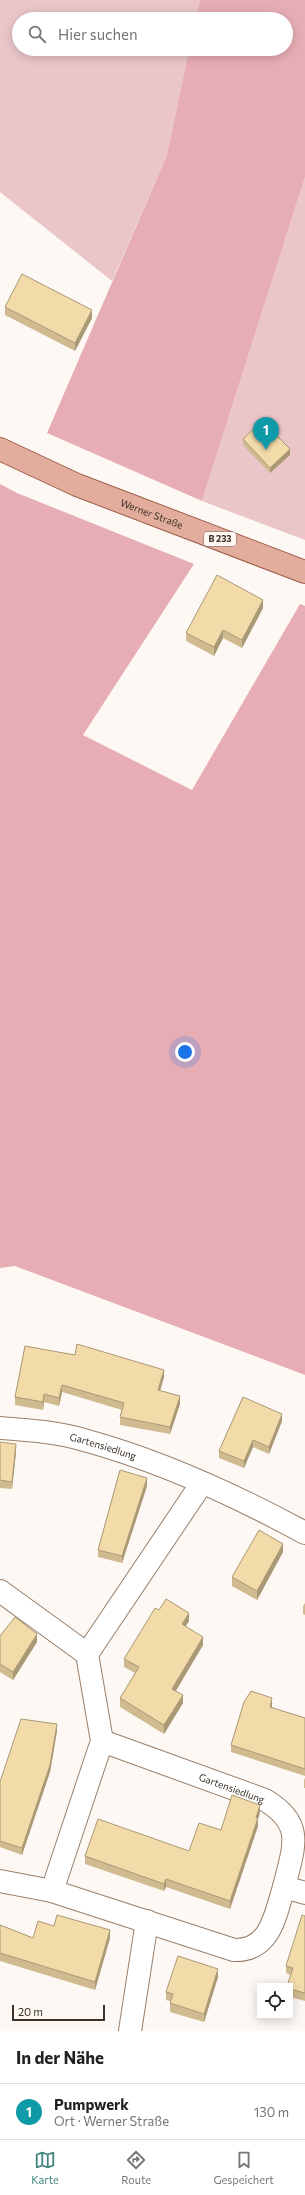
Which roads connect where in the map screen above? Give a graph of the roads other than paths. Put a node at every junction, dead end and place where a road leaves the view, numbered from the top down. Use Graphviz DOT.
graph roads {
  1 [pos="0,449"];
  2 [pos="305,572"];
  3 [pos="0,1428"];
  4 [pos="202,1483"];
  5 [pos="305,1533"];
  6 [pos="0,1591"];
  7 [pos="87,1654"];
  8 [pos="102,1741"];
  9 [pos="0,1881"];
  10 [pos="284,1887"];
  11 [pos="52,1892"];
  12 [pos="305,1894"];
  13 [pos="147,1921"];
  14 [pos="130,2031"];
  1 -- 2 [label="main road, Werner Straße / B 233"];
  3 -- 4 [label="street, Gartensiedlung"];
  4 -- 5 [label="street, Gartensiedlung"];
  4 -- 7 [label="street"];
  6 -- 7 [label="street"];
  7 -- 8 [label="street"];
  8 -- 10 [label="street, Gartensiedlung"];
  8 -- 11 [label="street"];
  9 -- 11 [label="street, Gartensiedlung"];
  10 -- 12 [label="street"];
  10 -- 13 [label="street, Gartensiedlung"];
  11 -- 13 [label="street, Gartensiedlung"];
  13 -- 14 [label="street"];
}
